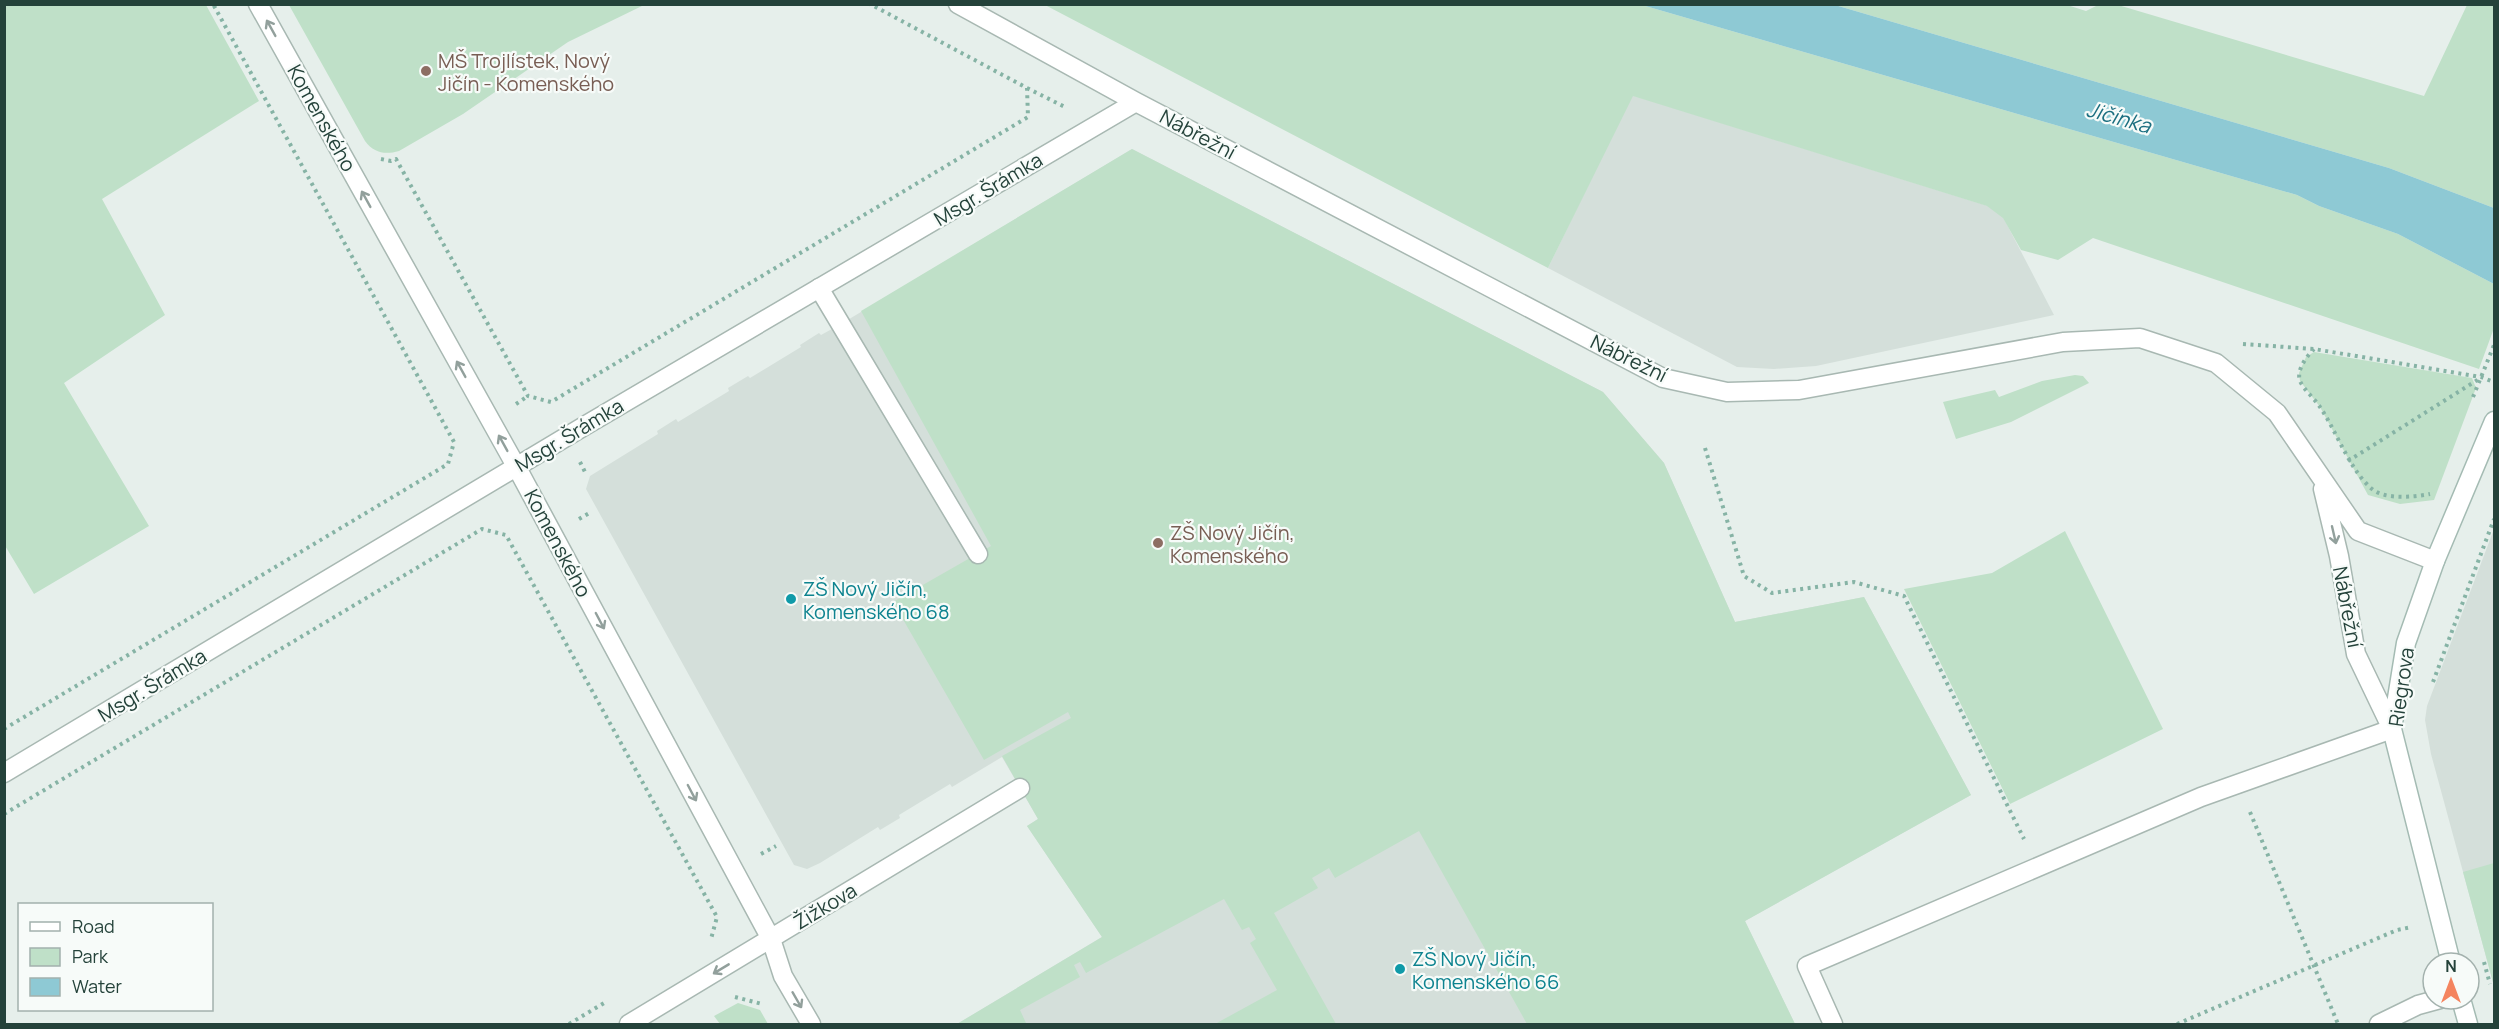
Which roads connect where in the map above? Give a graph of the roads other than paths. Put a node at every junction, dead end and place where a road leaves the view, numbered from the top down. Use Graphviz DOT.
graph roads {
  1 [pos="258,4"];
  2 [pos="958,4"];
  3 [pos="1136,102"];
  4 [pos="819,288"];
  5 [pos="2494,421"];
  6 [pos="516,466"];
  7 [pos="2320,478"];
  8 [pos="978,554"];
  9 [pos="2435,561"];
  10 [pos="2392,729"];
  11 [pos="4,773"];
  12 [pos="1020,788"];
  13 [pos="771,939"];
  14 [pos="2448,951"];
  15 [pos="2421,1004"];
  16 [pos="629,1024"];
  17 [pos="811,1024"];
  18 [pos="1833,1024"];
  19 [pos="2379,1024"];
  6 -- 1 [label="street, Komenského, one-way"];
  2 -- 3 [label="street, Nábřežní"];
  3 -- 4 [label="street, Msgr. Šrámka"];
  3 -- 7 [label="street, Nábřežní"];
  4 -- 6 [label="street, Msgr. Šrámka"];
  4 -- 8 [label="street"];
  5 -- 9 [label="street, Riegrova"];
  6 -- 11 [label="street, Msgr. Šrámka"];
  6 -- 13 [label="street, Komenského, one-way"];
  7 -- 9 [label="street, Nábřežní"];
  7 -- 10 [label="street, Nábřežní, one-way"];
  9 -- 10 [label="street, Riegrova"];
  10 -- 14 [label="street, Riegrova"];
  10 -- 18 [label="street"];
  12 -- 13 [label="street, Žižkova"];
  13 -- 16 [label="street, Žižkova, one-way"];
  13 -- 17 [label="street, Komenského, one-way"];
  15 -- 19 [label="street"];
}
